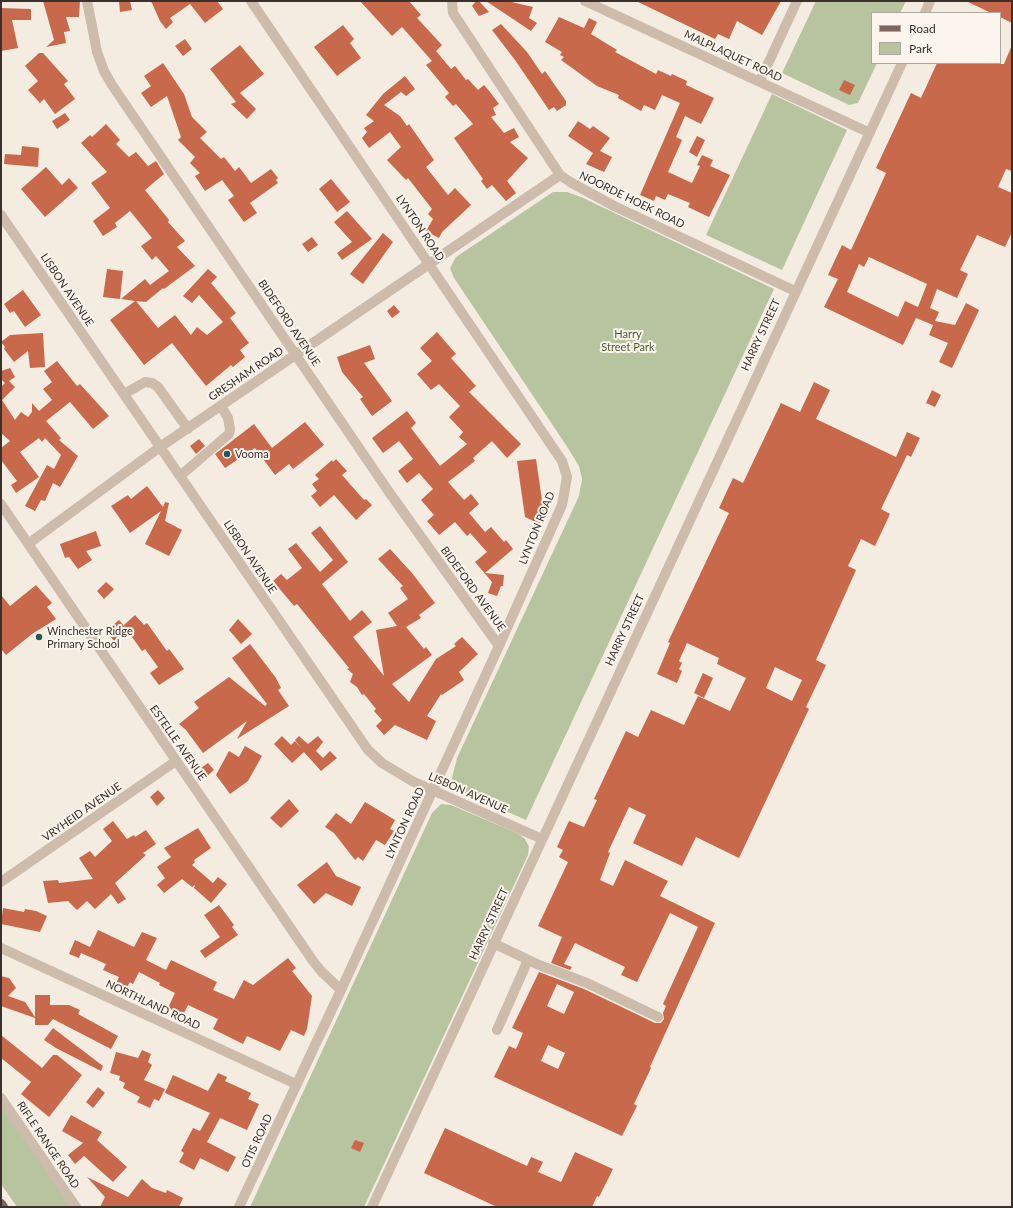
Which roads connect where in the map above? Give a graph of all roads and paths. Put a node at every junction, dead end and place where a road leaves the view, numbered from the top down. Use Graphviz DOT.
graph roads {
  1 [pos="87,1"];
  2 [pos="250,1"];
  3 [pos="452,1"];
  4 [pos="586,1"];
  5 [pos="797,1"];
  6 [pos="930,1"];
  7 [pos="925,12"];
  8 [pos="902,64"];
  9 [pos="760,81"];
  10 [pos="870,133"];
  11 [pos="560,174"];
  12 [pos="1,215"];
  13 [pos="430,264"];
  14 [pos="795,291"];
  15 [pos="296,355"];
  16 [pos="124,394"];
  17 [pos="222,406"];
  18 [pos="188,429"];
  19 [pos="160,447"];
  20 [pos="180,476"];
  21 [pos="1,504"];
  22 [pos="28,544"];
  23 [pos="499,646"];
  24 [pos="176,761"];
  25 [pos="433,791"];
  26 [pos="542,839"];
  27 [pos="1,882"];
  28 [pos="493,944"];
  29 [pos="1,948"];
  30 [pos="528,960"];
  31 [pos="341,990"];
  32 [pos="658,1017"];
  33 [pos="497,1030"];
  34 [pos="296,1084"];
  35 [pos="1,1098"];
  36 [pos="1,1204"];
  37 [pos="3,1207"];
  38 [pos="76,1207"];
  39 [pos="239,1207"];
  40 [pos="372,1207"];
  1 -- 15 [label="street, BIDEFORD AVENUE"];
  2 -- 13 [label="street, LYNTON ROAD"];
  3 -- 11 [label="street, NOORDE HOEK ROAD"];
  4 -- 9 [label="street, MALPLAQUET ROAD"];
  5 -- 9 [label="street"];
  6 -- 7 [label="street"];
  8 -- 10 [label="street, HARRY STREET"];
  9 -- 10 [label="street, MALPLAQUET ROAD"];
  10 -- 14 [label="street, HARRY STREET"];
  11 -- 13 [label="street, GRESHAM ROAD"];
  11 -- 14 [label="street, NOORDE HOEK ROAD"];
  12 -- 16 [label="street, LISBON AVENUE"];
  13 -- 15 [label="street, GRESHAM ROAD"];
  13 -- 23 [label="street, LYNTON ROAD"];
  14 -- 26 [label="street, HARRY STREET"];
  15 -- 17 [label="street, GRESHAM ROAD"];
  15 -- 23 [label="street, BIDEFORD AVENUE"];
  16 -- 18 [label="street"];
  16 -- 19 [label="street, LISBON AVENUE"];
  17 -- 18 [label="street, GRESHAM ROAD"];
  17 -- 20 [label="street"];
  18 -- 19 [label="street, GRESHAM ROAD"];
  19 -- 20 [label="street, LISBON AVENUE"];
  19 -- 22 [label="street, GRESHAM ROAD"];
  20 -- 25 [label="street, LISBON AVENUE"];
  21 -- 22 [label="street, ESTELLE AVENUE"];
  22 -- 24 [label="street, ESTELLE AVENUE"];
  23 -- 25 [label="street, LYNTON ROAD"];
  24 -- 27 [label="street, VRYHEID AVENUE"];
  24 -- 31 [label="street, ESTELLE AVENUE"];
  25 -- 26 [label="street, LISBON AVENUE"];
  25 -- 31 [label="street, LYNTON ROAD"];
  26 -- 28 [label="street, HARRY STREET"];
  28 -- 30 [label="street"];
  28 -- 40 [label="street, HARRY STREET"];
  29 -- 34 [label="street, NORTHLAND ROAD"];
  30 -- 32 [label="street"];
  30 -- 33 [label="street"];
  31 -- 34 [label="street, LYNTON ROAD"];
  34 -- 39 [label="street, OTIS ROAD"];
  35 -- 38 [label="street, RIFLE RANGE ROAD"];
  36 -- 37 [label="main road"];
}
